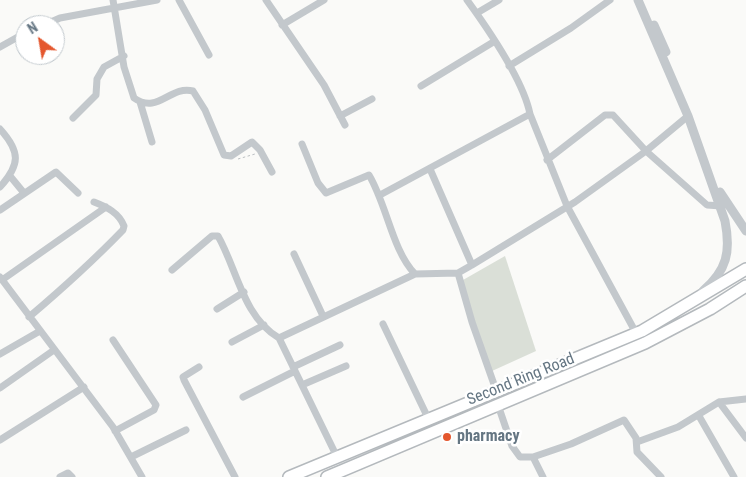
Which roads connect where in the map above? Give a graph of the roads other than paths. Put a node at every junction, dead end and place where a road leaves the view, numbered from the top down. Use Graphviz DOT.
graph roads {
  1 [pos="157,0"];
  2 [pos="179,0"];
  3 [pos="266,0"];
  4 [pos="324,0"];
  5 [pos="467,0"];
  6 [pos="500,0"];
  7 [pos="610,0"];
  8 [pos="638,0"];
  9 [pos="642,0"];
  10 [pos="114,4"];
  11 [pos="477,13"];
  12 [pos="65,17"];
  13 [pos="282,25"];
  14 [pos="15,39"];
  15 [pos="494,41"];
  16 [pos="0,48"];
  17 [pos="209,55"];
  18 [pos="124,56"];
  19 [pos="509,66"];
  20 [pos="421,86"];
  21 [pos="372,99"];
  22 [pos="140,102"];
  23 [pos="530,114"];
  24 [pos="340,116"];
  25 [pos="688,116"];
  26 [pos="73,118"];
  27 [pos="345,125"];
  28 [pos="0,130"];
  29 [pos="152,142"];
  30 [pos="302,144"];
  31 [pos="646,151"];
  32 [pos="547,160"];
  33 [pos="430,168"];
  34 [pos="272,172"];
  35 [pos="10,176"];
  36 [pos="0,187"];
  37 [pos="24,194"];
  38 [pos="78,194"];
  39 [pos="380,195"];
  40 [pos="94,202"];
  41 [pos="567,206"];
  42 [pos="721,206"];
  43 [pos="106,207"];
  44 [pos="0,210"];
  45 [pos="746,231"];
  46 [pos="294,254"];
  47 [pos="472,265"];
  48 [pos="172,270"];
  49 [pos="746,270"];
  50 [pos="458,273"];
  51 [pos="415,274"];
  52 [pos="1,278"];
  53 [pos="746,286"];
  54 [pos="244,292"];
  55 [pos="688,304"];
  56 [pos="216,309"];
  57 [pos="323,316"];
  58 [pos="30,317"];
  59 [pos="383,324"];
  60 [pos="264,325"];
  61 [pos="40,331"];
  62 [pos="636,333"];
  63 [pos="279,338"];
  64 [pos="113,340"];
  65 [pos="232,342"];
  66 [pos="340,345"];
  67 [pos="54,350"];
  68 [pos="0,354"];
  69 [pos="346,366"];
  70 [pos="199,367"];
  71 [pos="294,369"];
  72 [pos="302,385"];
  73 [pos="84,387"];
  74 [pos="0,388"];
  75 [pos="496,390"];
  76 [pos="243,397"];
  77 [pos="746,399"];
  78 [pos="719,402"];
  79 [pos="498,405"];
  80 [pos="699,416"];
  81 [pos="428,418"];
  82 [pos="186,430"];
  83 [pos="115,431"];
  84 [pos="746,438"];
  85 [pos="0,440"];
  86 [pos="637,442"];
  87 [pos="130,457"];
  88 [pos="337,457"];
  89 [pos="533,457"];
  90 [pos="60,477"];
  91 [pos="72,477"];
  92 [pos="142,477"];
  93 [pos="235,477"];
  94 [pos="289,477"];
  95 [pos="327,477"];
  96 [pos="543,477"];
  97 [pos="661,477"];
  98 [pos="734,477"];
  1 -- 10 [label="street"];
  2 -- 17 [label="street"];
  3 -- 13 [label="street"];
  4 -- 13 [label="street"];
  5 -- 11 [label="street"];
  6 -- 11 [label="street"];
  7 -- 19 [label="street"];
  8 -- 25 [label="street"];
  9 -- 45 [label="street"];
  10 -- 12 [label="street"];
  10 -- 18 [label="street"];
  11 -- 15 [label="street"];
  13 -- 24 [label="street"];
  14 -- 16 [label="street"];
  15 -- 19 [label="street"];
  15 -- 20 [label="street"];
  18 -- 22 [label="street"];
  18 -- 26 [label="street"];
  19 -- 23 [label="street"];
  21 -- 24 [label="street"];
  22 -- 29 [label="street"];
  22 -- 34 [label="street"];
  23 -- 32 [label="street"];
  23 -- 33 [label="street"];
  24 -- 27 [label="street"];
  25 -- 31 [label="street"];
  25 -- 42 [label="street"];
  28 -- 35 [label="street"];
  30 -- 39 [label="street"];
  31 -- 32 [label="street"];
  31 -- 41 [label="street"];
  31 -- 42 [label="street"];
  32 -- 41 [label="street"];
  33 -- 39 [label="street"];
  33 -- 47 [label="street"];
  35 -- 36 [label="street"];
  35 -- 37 [label="street"];
  37 -- 38 [label="street"];
  37 -- 44 [label="street"];
  39 -- 51 [label="street"];
  40 -- 43 [label="street"];
  41 -- 47 [label="street"];
  41 -- 62 [label="street"];
  42 -- 55 [label="street"];
  43 -- 52 [label="street"];
  43 -- 58 [label="street"];
  46 -- 57 [label="street"];
  47 -- 50 [label="street"];
  48 -- 54 [label="street"];
  49 -- 55 [label="highway, Second Ring Road"];
  50 -- 51 [label="street"];
  50 -- 75 [label="street"];
  51 -- 57 [label="street"];
  52 -- 58 [label="street"];
  53 -- 79 [label="highway, Second Ring Road"];
  54 -- 56 [label="street"];
  54 -- 60 [label="street"];
  55 -- 62 [label="highway, Second Ring Road"];
  57 -- 63 [label="street"];
  58 -- 61 [label="street"];
  59 -- 81 [label="street"];
  60 -- 63 [label="street"];
  60 -- 65 [label="street"];
  61 -- 67 [label="street"];
  61 -- 68 [label="street"];
  62 -- 75 [label="highway, Second Ring Road"];
  63 -- 71 [label="street"];
  64 -- 83 [label="street"];
  66 -- 71 [label="street"];
  67 -- 73 [label="street"];
  67 -- 74 [label="street"];
  69 -- 72 [label="street"];
  70 -- 93 [label="street"];
  71 -- 72 [label="street"];
  71 -- 76 [label="street"];
  72 -- 88 [label="street"];
  73 -- 83 [label="street"];
  73 -- 85 [label="street"];
  75 -- 81 [label="highway, Second Ring Road"];
  77 -- 78 [label="street"];
  78 -- 80 [label="street"];
  78 -- 84 [label="street"];
  79 -- 89 [label="street"];
  79 -- 95 [label="highway, Second Ring Road"];
  80 -- 86 [label="street"];
  80 -- 98 [label="street"];
  81 -- 88 [label="highway, Second Ring Road"];
  82 -- 87 [label="street"];
  83 -- 87 [label="street"];
  86 -- 89 [label="street"];
  86 -- 97 [label="street"];
  87 -- 92 [label="street"];
  88 -- 94 [label="highway, Second Ring Road"];
  89 -- 96 [label="street"];
  90 -- 91 [label="street"];
}
